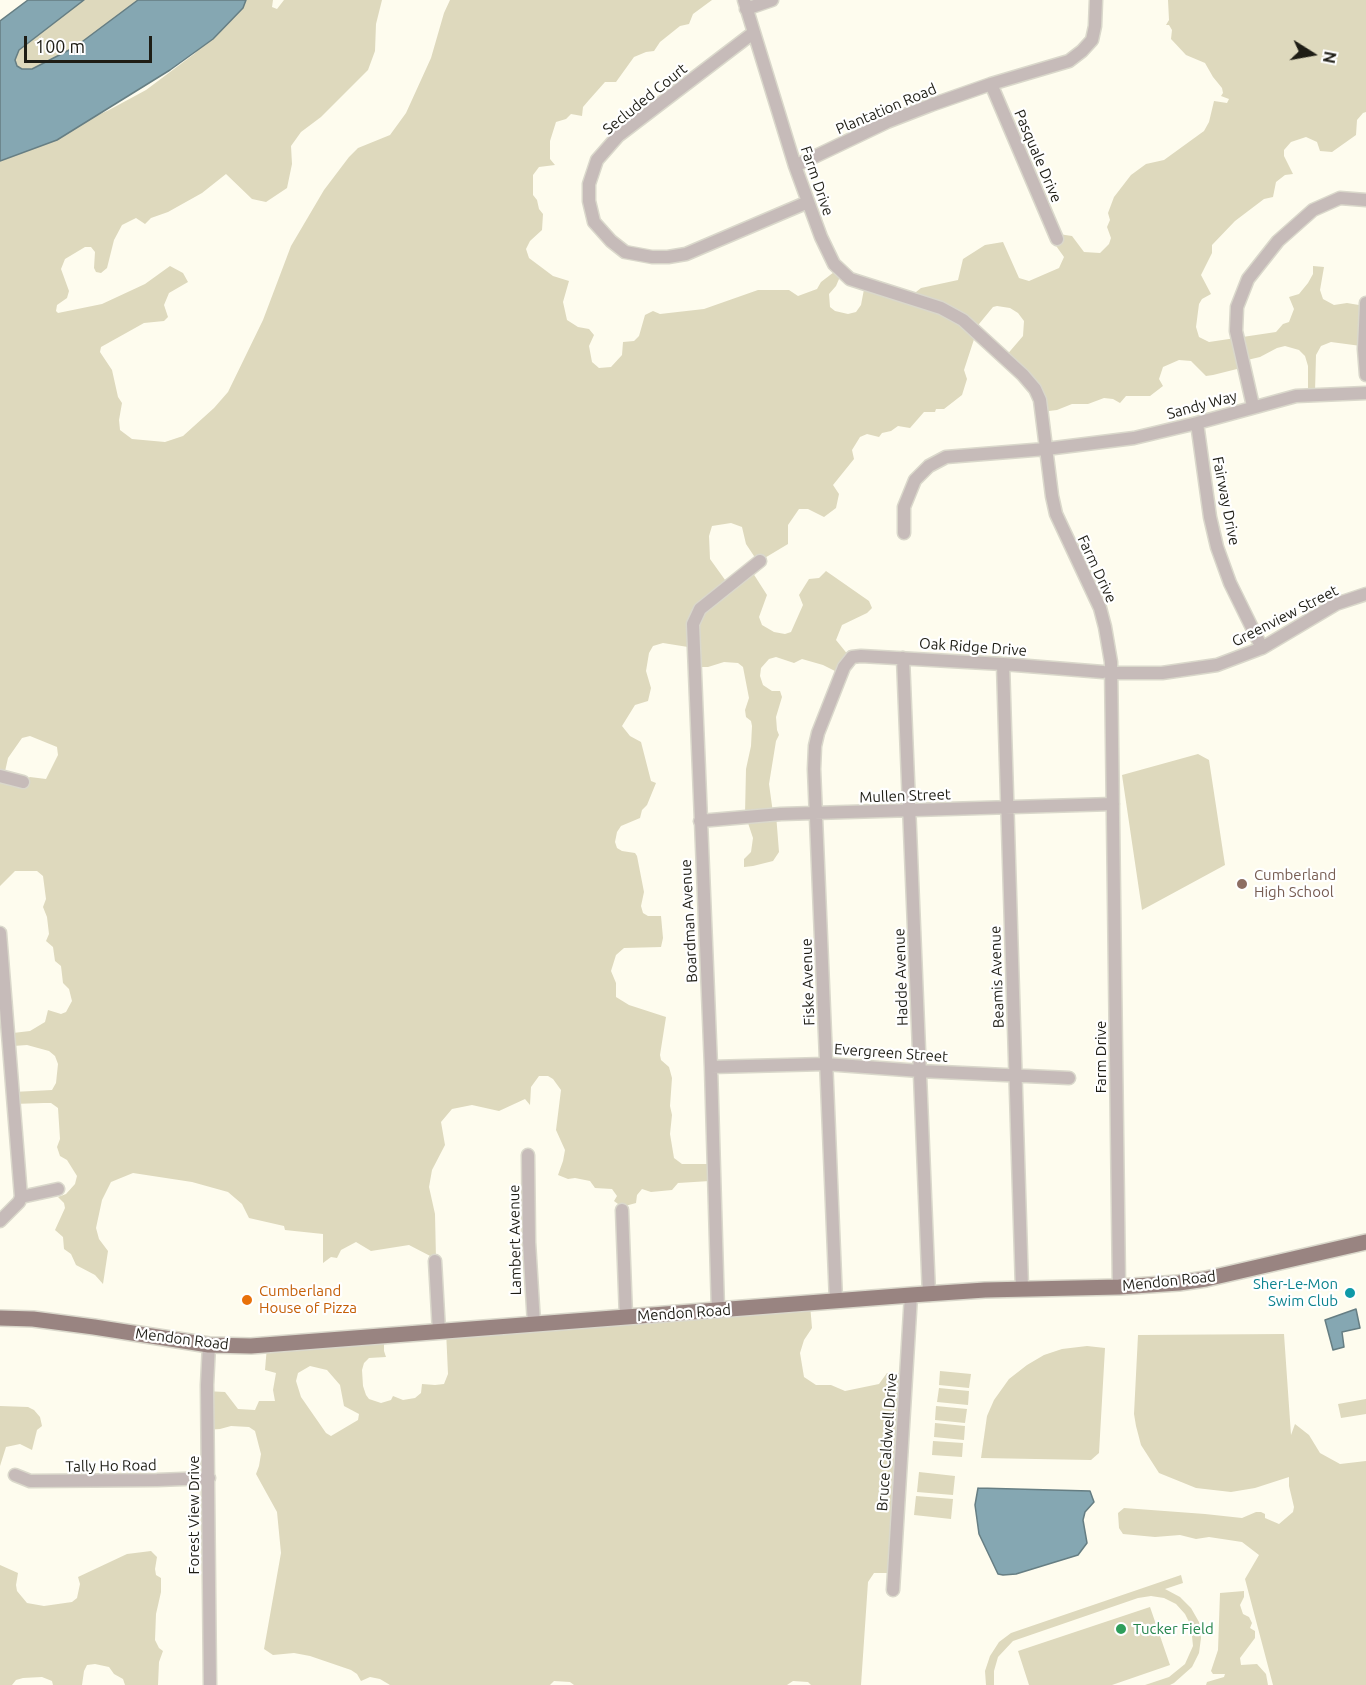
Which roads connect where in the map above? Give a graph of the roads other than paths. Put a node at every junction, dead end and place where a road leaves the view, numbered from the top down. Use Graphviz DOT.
graph roads {
  1 [pos="772,0"];
  2 [pos="1096,0"];
  3 [pos="745,4"];
  4 [pos="753,33"];
  5 [pos="991,84"];
  6 [pos="795,166"];
  7 [pos="1366,200"];
  8 [pos="808,202"];
  9 [pos="1057,239"];
  10 [pos="1366,303"];
  11 [pos="1366,375"];
  12 [pos="1366,393"];
  13 [pos="1253,406"];
  14 [pos="1197,423"];
  15 [pos="1046,449"];
  16 [pos="904,533"];
  17 [pos="760,561"];
  18 [pos="1366,594"];
  19 [pos="1262,648"];
  20 [pos="903,658"];
  21 [pos="1003,664"];
  22 [pos="844,667"];
  23 [pos="1107,672"];
  24 [pos="0,776"];
  25 [pos="23,782"];
  26 [pos="1113,804"];
  27 [pos="1006,807"];
  28 [pos="910,812"];
  29 [pos="817,814"];
  30 [pos="700,821"];
  31 [pos="0,933"];
  32 [pos="0,942"];
  33 [pos="825,1064"];
  34 [pos="711,1068"];
  35 [pos="920,1071"];
  36 [pos="1015,1076"];
  37 [pos="1069,1078"];
  38 [pos="528,1155"];
  39 [pos="58,1189"];
  40 [pos="21,1197"];
  41 [pos="622,1210"];
  42 [pos="0,1221"];
  43 [pos="1366,1242"];
  44 [pos="435,1261"];
  45 [pos="1119,1287"];
  46 [pos="1022,1289"];
  47 [pos="911,1295"];
  48 [pos="929,1295"];
  49 [pos="836,1301"];
  50 [pos="718,1311"];
  51 [pos="626,1317"];
  52 [pos="0,1318"];
  53 [pos="534,1324"];
  54 [pos="439,1332"];
  55 [pos="209,1345"];
  56 [pos="15,1475"];
  57 [pos="209,1478"];
  58 [pos="893,1590"];
  59 [pos="210,1685"];
  1 -- 3 [label="street"];
  2 -- 5 [label="street, Plantation Road"];
  3 -- 4 [label="street, Farm Drive"];
  4 -- 6 [label="street, Farm Drive"];
  4 -- 8 [label="street, Secluded Court"];
  5 -- 6 [label="street, Plantation Road"];
  5 -- 9 [label="street, Pasquale Drive"];
  6 -- 8 [label="street, Farm Drive"];
  7 -- 13 [label="street"];
  8 -- 15 [label="street, Farm Drive"];
  10 -- 11 [label="street"];
  12 -- 13 [label="street, Sandy Way"];
  13 -- 14 [label="street, Sandy Way"];
  14 -- 15 [label="street, Sandy Way"];
  14 -- 19 [label="street, Fairway Drive"];
  15 -- 16 [label="street, Sandy Way"];
  15 -- 23 [label="street, Farm Drive"];
  17 -- 30 [label="street, Boardman Avenue"];
  18 -- 19 [label="street, Greenview Street"];
  19 -- 23 [label="street, Greenview Street"];
  20 -- 21 [label="street, Oak Ridge Drive"];
  20 -- 22 [label="street, Oak Ridge Drive"];
  20 -- 28 [label="street, Hadde Avenue"];
  21 -- 23 [label="street, Oak Ridge Drive"];
  21 -- 27 [label="street, Beamis Avenue"];
  22 -- 29 [label="street, Fiske Avenue"];
  23 -- 26 [label="street, Farm Drive"];
  24 -- 25 [label="street"];
  26 -- 27 [label="street, Mullen Street"];
  26 -- 45 [label="street, Farm Drive"];
  27 -- 28 [label="street, Mullen Street"];
  27 -- 36 [label="street, Beamis Avenue"];
  28 -- 29 [label="street, Mullen Street"];
  28 -- 35 [label="street, Hadde Avenue"];
  29 -- 30 [label="street, Mullen Street"];
  29 -- 33 [label="street, Fiske Avenue"];
  30 -- 34 [label="street, Boardman Avenue"];
  31 -- 32 [label="street"];
  32 -- 40 [label="street"];
  33 -- 34 [label="street, Evergreen Street"];
  33 -- 35 [label="street, Evergreen Street"];
  33 -- 49 [label="street, Fiske Avenue"];
  34 -- 50 [label="street, Boardman Avenue"];
  35 -- 36 [label="street, Evergreen Street"];
  35 -- 48 [label="street, Hadde Avenue"];
  36 -- 37 [label="street, Evergreen Street"];
  36 -- 46 [label="street, Beamis Avenue"];
  38 -- 53 [label="street, Lambert Avenue"];
  39 -- 40 [label="street"];
  40 -- 42 [label="street"];
  41 -- 51 [label="street"];
  43 -- 45 [label="main road, Mendon Road"];
  44 -- 54 [label="street"];
  45 -- 46 [label="main road, Mendon Road"];
  46 -- 48 [label="main road, Mendon Road"];
  47 -- 48 [label="main road, Mendon Road"];
  47 -- 49 [label="main road, Mendon Road"];
  47 -- 58 [label="street, Bruce Caldwell Drive"];
  49 -- 50 [label="main road, Mendon Road"];
  50 -- 51 [label="main road, Mendon Road"];
  51 -- 53 [label="main road, Mendon Road"];
  52 -- 55 [label="main road, Mendon Road"];
  53 -- 54 [label="main road, Mendon Road"];
  54 -- 55 [label="main road, Mendon Road"];
  55 -- 57 [label="street, Forest View Drive"];
  56 -- 57 [label="street, Tally Ho Road"];
  57 -- 59 [label="street, Forest View Drive"];
}
